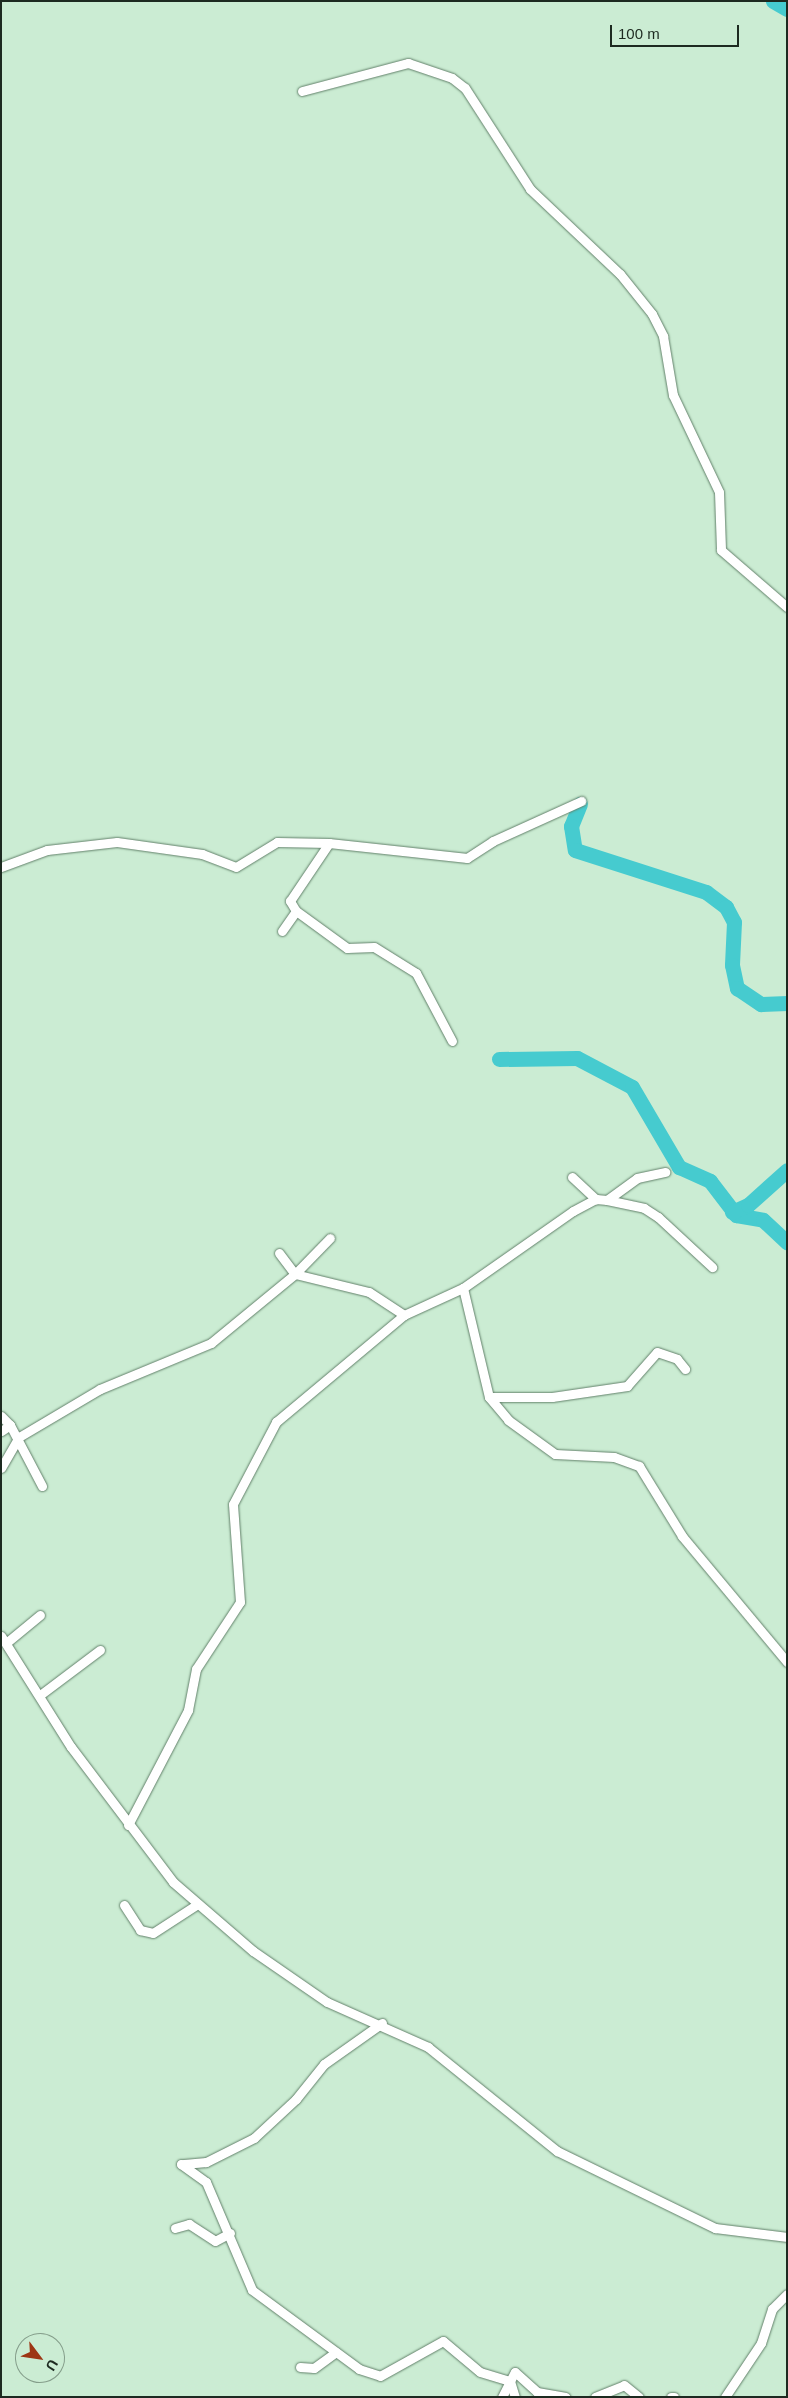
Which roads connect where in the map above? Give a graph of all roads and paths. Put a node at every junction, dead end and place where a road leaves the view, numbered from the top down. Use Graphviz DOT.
graph roads {
  1 [pos="302,91"];
  2 [pos="787,607"];
  3 [pos="580,801"];
  4 [pos="329,843"];
  5 [pos="1,867"];
  6 [pos="296,911"];
  7 [pos="282,931"];
  8 [pos="452,1041"];
  9 [pos="665,1172"];
  10 [pos="572,1178"];
  11 [pos="596,1199"];
  12 [pos="607,1200"];
  13 [pos="330,1238"];
  14 [pos="279,1253"];
  15 [pos="712,1267"];
  16 [pos="295,1274"];
  17 [pos="462,1288"];
  18 [pos="404,1316"];
  19 [pos="685,1368"];
  20 [pos="489,1397"];
  21 [pos="1,1416"];
  22 [pos="10,1425"];
  23 [pos="1,1431"];
  24 [pos="19,1437"];
  25 [pos="1,1468"];
  26 [pos="42,1486"];
  27 [pos="40,1615"];
  28 [pos="4,1639"];
  29 [pos="100,1650"];
  30 [pos="787,1662"];
  31 [pos="40,1695"];
  32 [pos="128,1825"];
  33 [pos="124,1905"];
  34 [pos="196,1905"];
  35 [pos="382,2023"];
  36 [pos="206,2162"];
  37 [pos="206,2182"];
  38 [pos="175,2228"];
  39 [pos="230,2233"];
  40 [pos="787,2237"];
  41 [pos="787,2294"];
  42 [pos="336,2352"];
  43 [pos="300,2367"];
  44 [pos="510,2381"];
  45 [pos="502,2397"];
  46 [pos="515,2397"];
  47 [pos="566,2397"];
  48 [pos="596,2397"];
  49 [pos="639,2397"];
  50 [pos="725,2397"];
  1 -- 2 [label="street"];
  3 -- 4 [label="street"];
  4 -- 5 [label="street"];
  4 -- 6 [label="street"];
  6 -- 7 [label="street"];
  6 -- 8 [label="street"];
  9 -- 12 [label="street"];
  10 -- 11 [label="street"];
  11 -- 12 [label="street"];
  11 -- 17 [label="street"];
  12 -- 15 [label="street"];
  13 -- 16 [label="street"];
  14 -- 16 [label="street"];
  16 -- 18 [label="street"];
  16 -- 24 [label="street"];
  17 -- 18 [label="street"];
  17 -- 20 [label="street"];
  18 -- 32 [label="street"];
  19 -- 20 [label="street"];
  20 -- 30 [label="street"];
  21 -- 22 [label="street"];
  22 -- 23 [label="street"];
  22 -- 24 [label="street"];
  24 -- 25 [label="street"];
  24 -- 26 [label="street"];
  27 -- 28 [label="street"];
  28 -- 31 [label="street"];
  29 -- 31 [label="street"];
  31 -- 32 [label="street"];
  32 -- 34 [label="street"];
  33 -- 34 [label="street"];
  34 -- 35 [label="street"];
  35 -- 36 [label="street"];
  35 -- 40 [label="street"];
  36 -- 37 [label="street"];
  36 -- 37 [label="street"];
  37 -- 39 [label="street"];
  38 -- 39 [label="street"];
  39 -- 42 [label="street"];
  41 -- 50 [label="street"];
  42 -- 43 [label="street"];
  42 -- 44 [label="street"];
  44 -- 45 [label="street"];
  44 -- 46 [label="street"];
  44 -- 47 [label="street"];
  48 -- 49 [label="street"];
}
